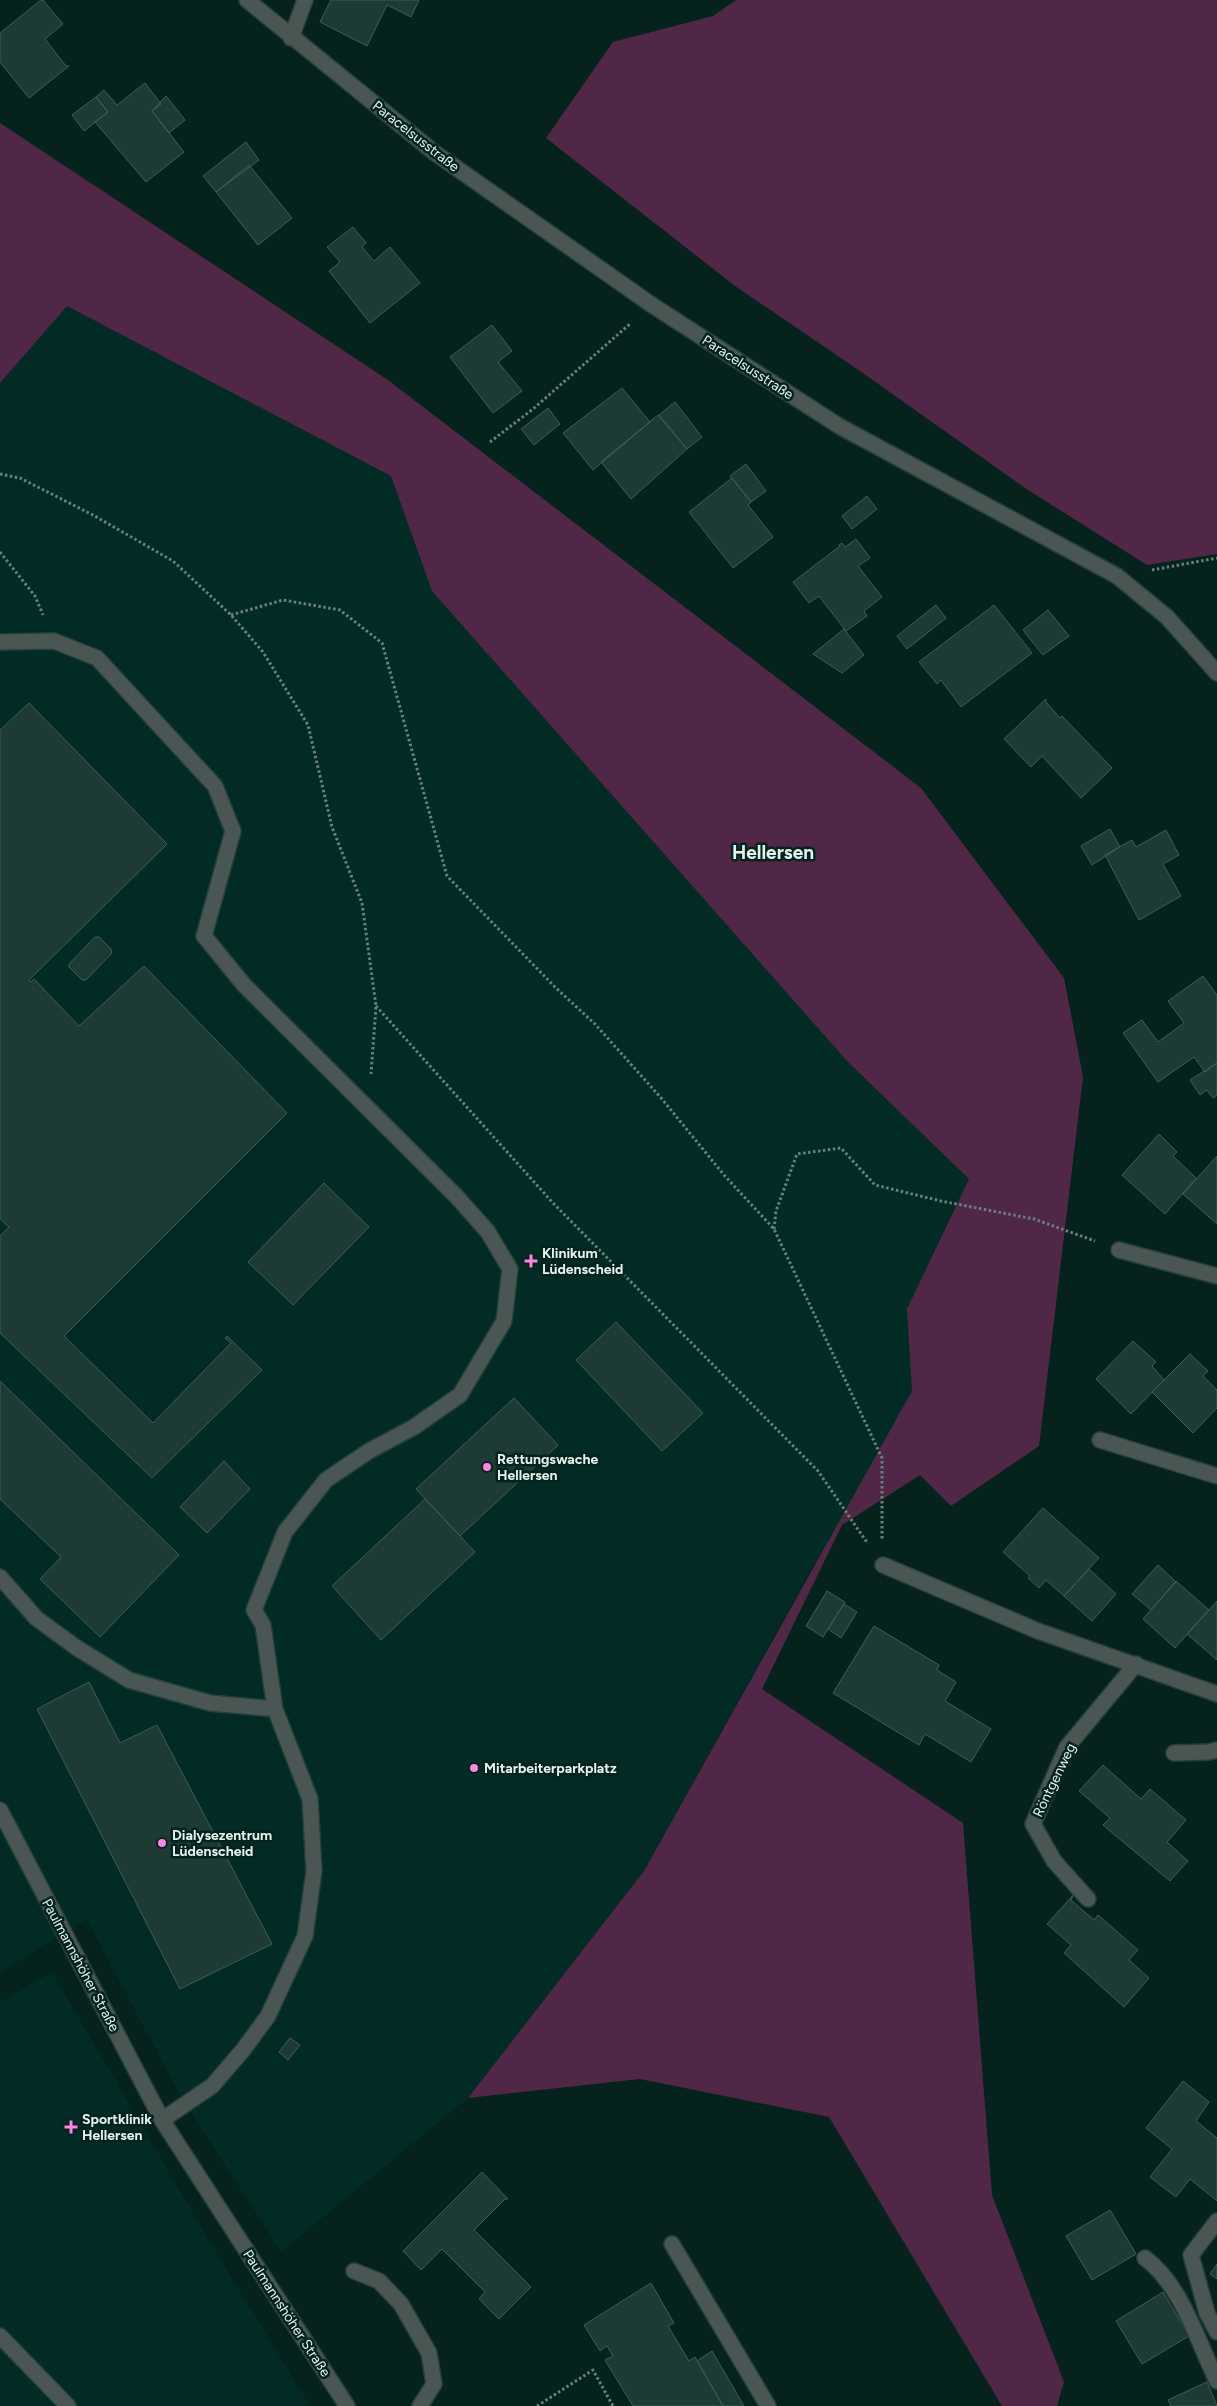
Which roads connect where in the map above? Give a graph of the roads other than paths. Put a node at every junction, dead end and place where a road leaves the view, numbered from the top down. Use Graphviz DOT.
graph roads {
  1 [pos="247,0"];
  2 [pos="305,0"];
  3 [pos="291,38"];
  4 [pos="0,642"];
  5 [pos="1217,673"];
  6 [pos="1120,1250"];
  7 [pos="1217,1276"];
  8 [pos="1100,1440"];
  9 [pos="1217,1476"];
  10 [pos="883,1565"];
  11 [pos="0,1577"];
  12 [pos="1136,1664"];
  13 [pos="1217,1694"];
  14 [pos="275,1709"];
  15 [pos="1217,1750"];
  16 [pos="1174,1753"];
  17 [pos="0,1810"];
  18 [pos="1088,1899"];
  19 [pos="162,2120"];
  20 [pos="1217,2221"];
  21 [pos="672,2244"];
  22 [pos="1145,2258"];
  23 [pos="354,2271"];
  24 [pos="1217,2332"];
  25 [pos="0,2336"];
  26 [pos="1217,2380"];
  27 [pos="68,2406"];
  28 [pos="347,2406"];
  29 [pos="420,2406"];
  30 [pos="768,2406"];
  1 -- 3 [label="street, Paracelsusstraße"];
  2 -- 3 [label="street"];
  3 -- 5 [label="street, Paracelsusstraße"];
  4 -- 14 [label="street"];
  6 -- 7 [label="street"];
  8 -- 9 [label="street"];
  10 -- 12 [label="street"];
  11 -- 14 [label="street"];
  12 -- 13 [label="street"];
  12 -- 18 [label="street, Röntgenweg"];
  14 -- 19 [label="street"];
  15 -- 16 [label="street"];
  17 -- 19 [label="street, Paulmannshöher Straße"];
  19 -- 28 [label="street, Paulmannshöher Straße"];
  20 -- 24 [label="street"];
  21 -- 30 [label="street"];
  22 -- 26 [label="street"];
  23 -- 29 [label="street"];
  25 -- 27 [label="street"];
}
